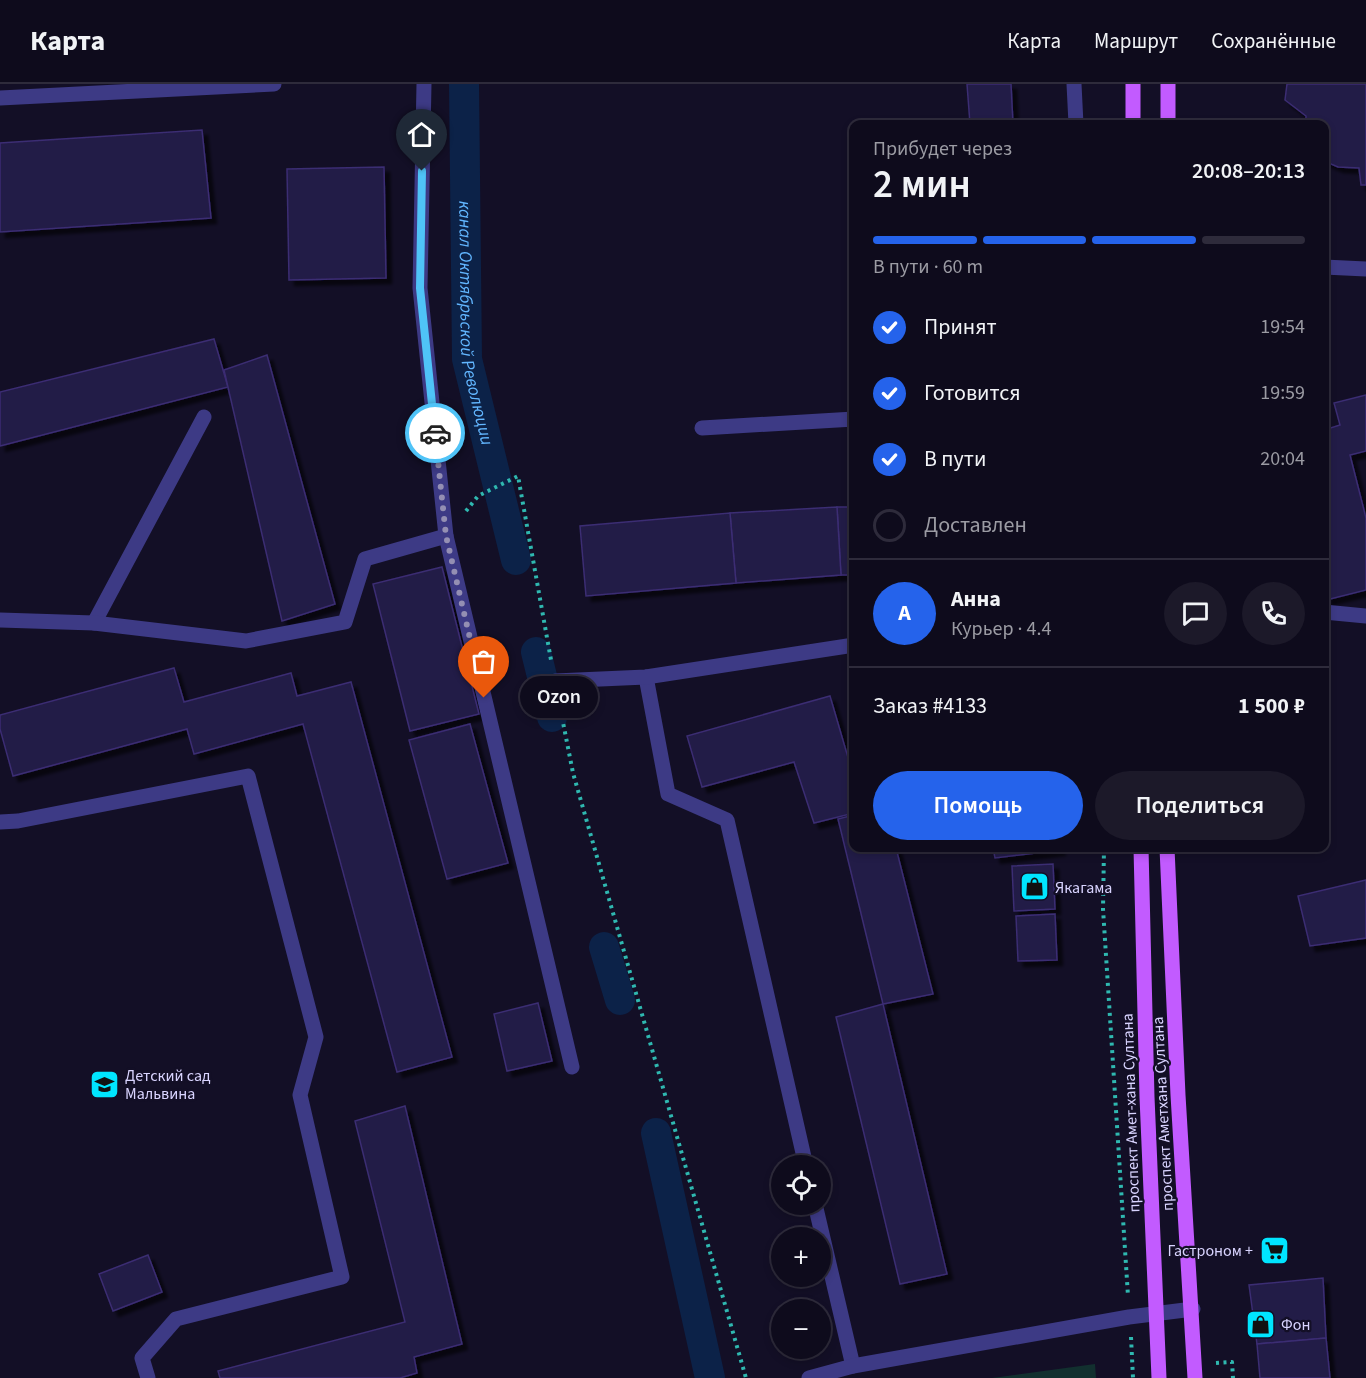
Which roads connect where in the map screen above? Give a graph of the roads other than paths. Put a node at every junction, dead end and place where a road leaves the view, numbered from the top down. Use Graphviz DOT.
graph roads {
  1 [pos="274,84"];
  2 [pos="424,84"];
  3 [pos="1074,84"];
  4 [pos="1133,84"];
  5 [pos="1168,84"];
  6 [pos="49,90"];
  7 [pos="0,98"];
  8 [pos="1076,120"];
  9 [pos="1133,120"];
  10 [pos="1168,120"];
  11 [pos="1329,267"];
  12 [pos="1366,269"];
  13 [pos="204,417"];
  14 [pos="849,419"];
  15 [pos="702,428"];
  16 [pos="446,536"];
  17 [pos="1329,612"];
  18 [pos="1366,616"];
  19 [pos="0,620"];
  20 [pos="94,623"];
  21 [pos="849,646"];
  22 [pos="646,677"];
  23 [pos="555,681"];
  24 [pos="0,822"];
  25 [pos="1141,852"];
  26 [pos="1167,852"];
  27 [pos="572,1067"];
  28 [pos="803,1155"];
  29 [pos="818,1215"];
  30 [pos="1193,1310"];
  31 [pos="1156,1313"];
  32 [pos="853,1366"];
  33 [pos="148,1378"];
  34 [pos="809,1378"];
  35 [pos="1159,1378"];
  36 [pos="1195,1378"];
  1 -- 6 [label="street"];
  2 -- 16 [label="street"];
  3 -- 8 [label="street"];
  4 -- 9 [label="main road"];
  5 -- 10 [label="main road"];
  6 -- 7 [label="street"];
  11 -- 12 [label="street"];
  13 -- 20 [label="street"];
  14 -- 15 [label="street"];
  16 -- 20 [label="street"];
  16 -- 27 [label="street"];
  17 -- 18 [label="street"];
  19 -- 20 [label="street"];
  21 -- 22 [label="street"];
  22 -- 23 [label="street"];
  22 -- 28 [label="street"];
  24 -- 33 [label="street"];
  25 -- 31 [label="main road, проспект Амет-хана Султана"];
  26 -- 30 [label="main road, проспект Аметхана Султана"];
  29 -- 32 [label="street"];
  30 -- 31 [label="street"];
  30 -- 36 [label="main road, проспект Аметхана Султана"];
  31 -- 32 [label="street"];
  31 -- 35 [label="main road, проспект Амет-хана Султана"];
  32 -- 34 [label="street"];
}
